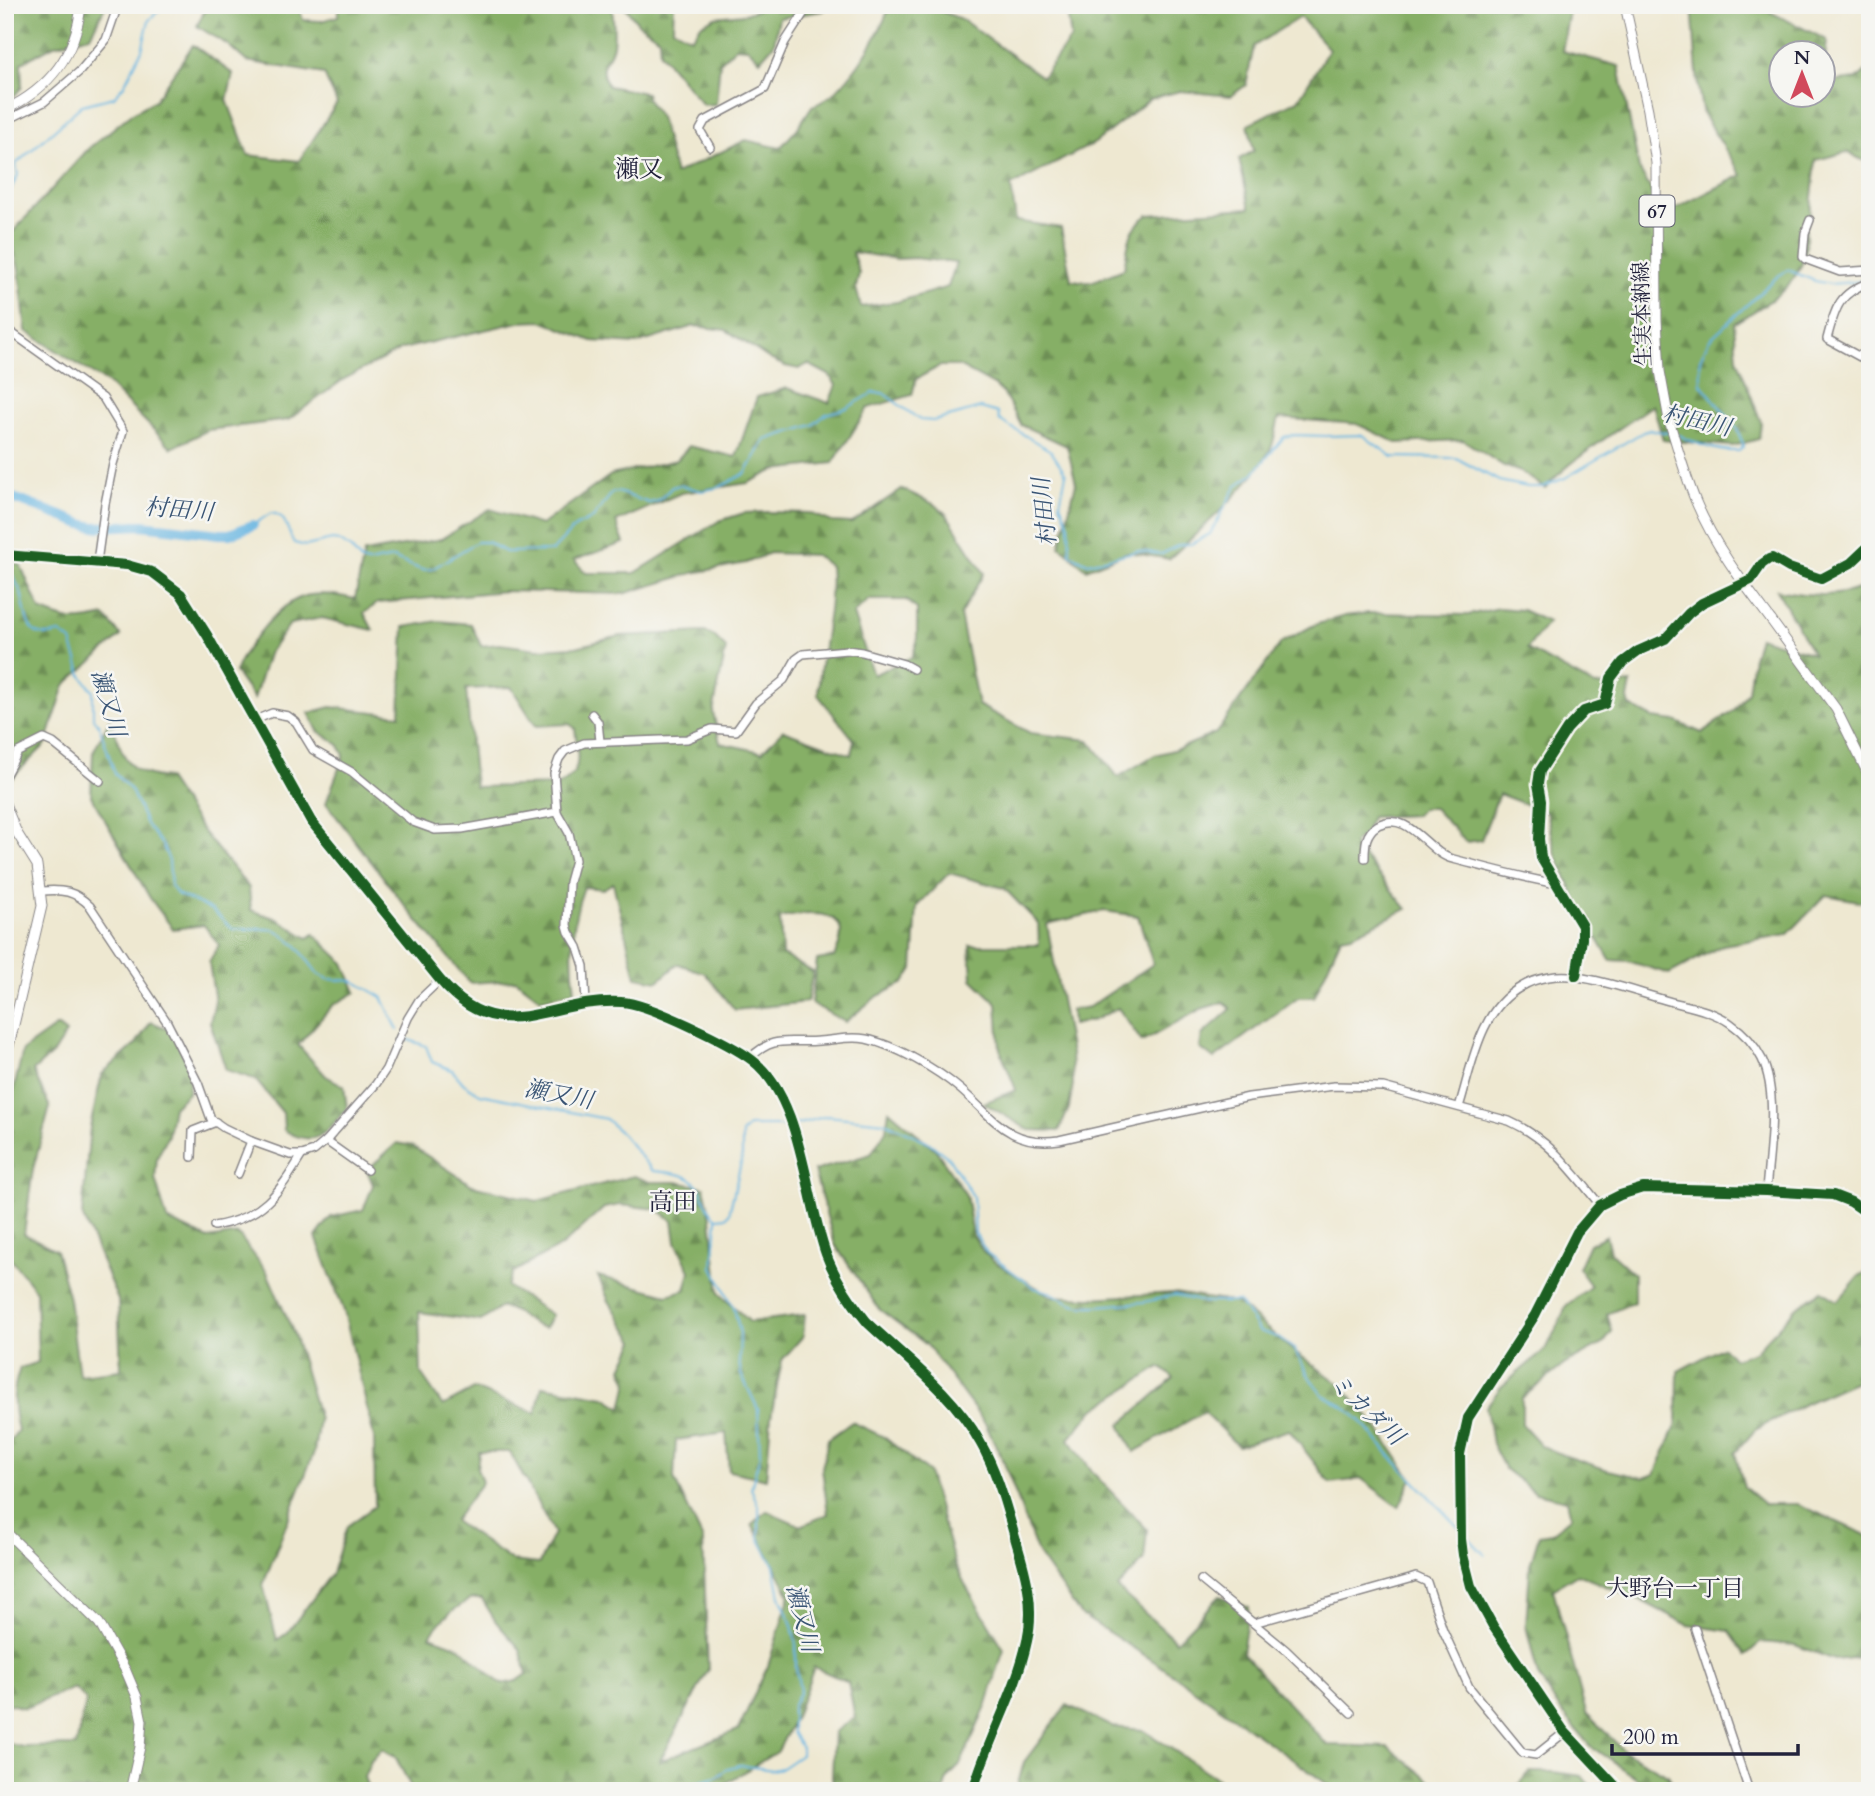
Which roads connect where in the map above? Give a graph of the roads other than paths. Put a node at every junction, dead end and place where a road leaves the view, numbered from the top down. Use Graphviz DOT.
graph roads {
  1 [pos="81,5"];
  2 [pos="118,5"];
  3 [pos="809,5"];
  4 [pos="1625,5"];
  5 [pos="5,110"];
  6 [pos="5,121"];
  7 [pos="710,147"];
  8 [pos="1810,220"];
  9 [pos="1870,270"];
  10 [pos="1868,283"];
  11 [pos="5,328"];
  12 [pos="1870,366"];
  13 [pos="1870,545"];
  14 [pos="5,555"];
  15 [pos="97,562"];
  16 [pos="913,669"];
  17 [pos="592,714"];
  18 [pos="5,719"];
  19 [pos="255,720"];
  20 [pos="600,741"];
  21 [pos="5,763"];
  22 [pos="5,776"];
  23 [pos="1870,778"];
  24 [pos="100,781"];
  25 [pos="5,804"];
  26 [pos="557,813"];
  27 [pos="1365,858"];
  28 [pos="1558,884"];
  29 [pos="42,891"];
  30 [pos="1576,976"];
  31 [pos="440,980"];
  32 [pos="586,1004"];
  33 [pos="750,1058"];
  34 [pos="5,1063"];
  35 [pos="1459,1107"];
  36 [pos="216,1122"];
  37 [pos="251,1141"];
  38 [pos="327,1141"];
  39 [pos="302,1155"];
  40 [pos="192,1157"];
  41 [pos="367,1170"];
  42 [pos="239,1174"];
  43 [pos="1766,1191"];
  44 [pos="1601,1205"];
  45 [pos="1870,1215"];
  46 [pos="214,1226"];
  47 [pos="5,1531"];
  48 [pos="1201,1580"];
  49 [pos="1254,1623"];
  50 [pos="1695,1629"];
  51 [pos="1351,1713"];
  52 [pos="1566,1732"];
  53 [pos="1610,1782"];
  54 [pos="130,1791"];
  55 [pos="973,1791"];
  56 [pos="1602,1791"];
  57 [pos="1620,1791"];
  58 [pos="1749,1791"];
  1 -- 5 [label="main road"];
  2 -- 6 [label="street"];
  3 -- 7 [label="street"];
  4 -- 23 [label="main road, 生実本納線 / 67, bridge"];
  8 -- 9 [label="street"];
  10 -- 12 [label="street"];
  11 -- 15 [label="street"];
  13 -- 28 [label="street"];
  14 -- 15 [label="street"];
  15 -- 19 [label="street"];
  16 -- 20 [label="street"];
  17 -- 20 [label="street"];
  18 -- 21 [label="main road"];
  19 -- 26 [label="street"];
  19 -- 31 [label="street"];
  20 -- 26 [label="street"];
  22 -- 24 [label="street"];
  25 -- 29 [label="main road"];
  26 -- 32 [label="street"];
  27 -- 28 [label="street"];
  28 -- 30 [label="street"];
  29 -- 34 [label="main road"];
  29 -- 36 [label="street"];
  30 -- 35 [label="street"];
  30 -- 43 [label="street"];
  31 -- 32 [label="street"];
  31 -- 38 [label="street"];
  32 -- 33 [label="street"];
  33 -- 35 [label="street"];
  33 -- 55 [label="street"];
  35 -- 44 [label="street"];
  36 -- 37 [label="street"];
  36 -- 40 [label="street"];
  37 -- 39 [label="street"];
  37 -- 42 [label="street"];
  38 -- 39 [label="street"];
  38 -- 41 [label="street"];
  39 -- 46 [label="street"];
  43 -- 44 [label="street"];
  43 -- 45 [label="street"];
  44 -- 52 [label="street"];
  47 -- 54 [label="main road"];
  48 -- 49 [label="street"];
  49 -- 51 [label="street"];
  49 -- 52 [label="street"];
  50 -- 58 [label="street"];
  52 -- 53 [label="street"];
  53 -- 56 [label="street"];
  53 -- 57 [label="street"];
}
